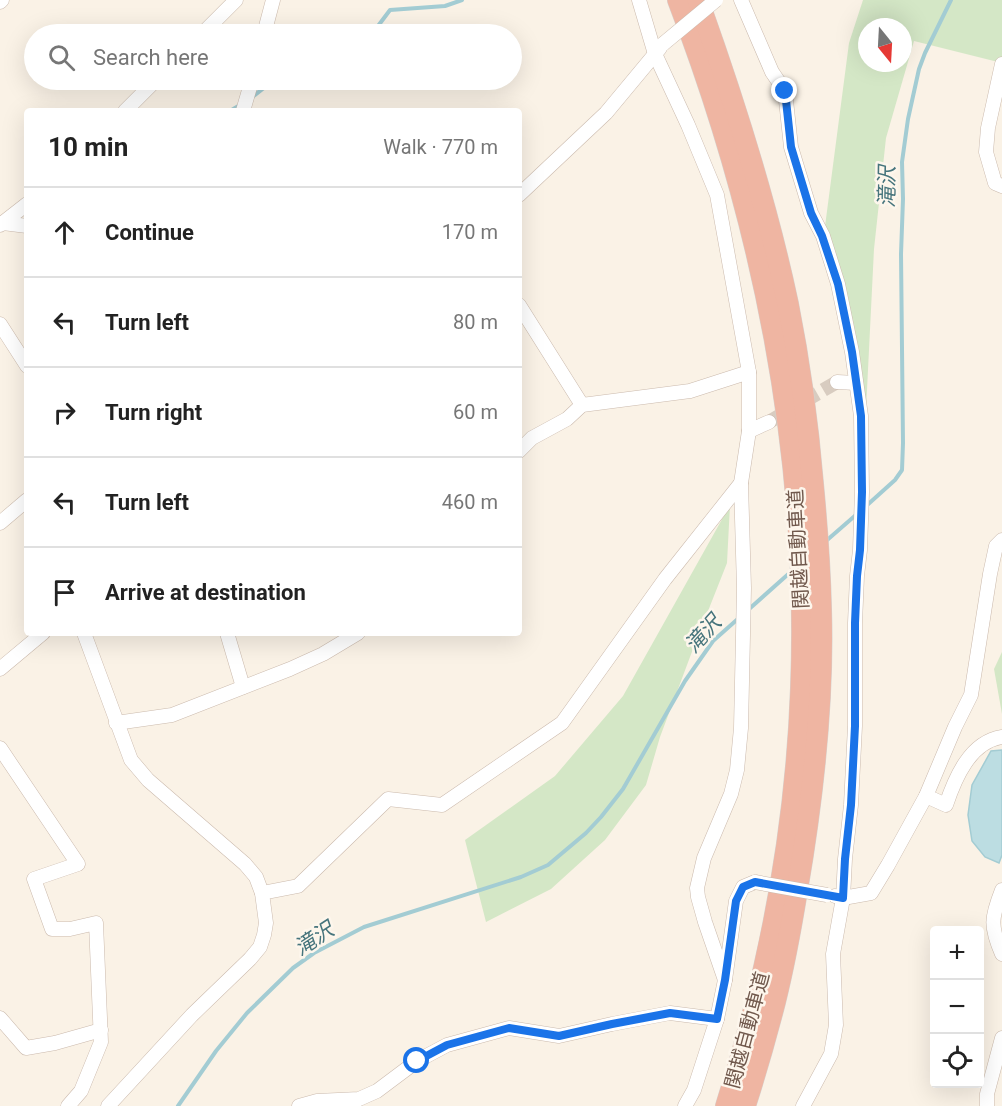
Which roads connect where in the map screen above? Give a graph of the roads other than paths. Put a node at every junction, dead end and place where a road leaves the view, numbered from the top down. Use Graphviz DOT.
graph roads {
  1 [pos="237,0"];
  2 [pos="273,0"];
  3 [pos="639,0"];
  4 [pos="678,0"];
  5 [pos="698,0"];
  6 [pos="716,0"];
  7 [pos="741,0"];
  8 [pos="212,24"];
  9 [pos="267,24"];
  10 [pos="659,49"];
  11 [pos="1002,64"];
  12 [pos="146,90"];
  13 [pos="249,90"];
  14 [pos="128,108"];
  15 [pos="244,108"];
  16 [pos="1002,186"];
  17 [pos="522,192"];
  18 [pos="24,206"];
  19 [pos="1,224"];
  20 [pos="24,226"];
  21 [pos="522,309"];
  22 [pos="0,324"];
  23 [pos="24,361"];
  24 [pos="749,372"];
  25 [pos="837,382"];
  26 [pos="856,383"];
  27 [pos="582,405"];
  28 [pos="769,422"];
  29 [pos="748,431"];
  30 [pos="522,448"];
  31 [pos="741,483"];
  32 [pos="24,503"];
  33 [pos="0,523"];
  34 [pos="1002,540"];
  35 [pos="39,636"];
  36 [pos="85,636"];
  37 [pos="228,636"];
  38 [pos="353,636"];
  39 [pos="0,669"];
  40 [pos="243,687"];
  41 [pos="116,723"];
  42 [pos="1002,737"];
  43 [pos="0,748"];
  44 [pos="926,796"];
  45 [pos="1002,890"];
  46 [pos="262,893"];
  47 [pos="843,898"];
  48 [pos="1002,954"];
  49 [pos="725,980"];
  50 [pos="0,1018"];
  51 [pos="717,1019"];
  52 [pos="100,1030"];
  53 [pos="1002,1038"];
  54 [pos="68,1106"];
  55 [pos="108,1106"];
  56 [pos="299,1106"];
  57 [pos="685,1106"];
  58 [pos="726,1106"];
  59 [pos="745,1106"];
  60 [pos="803,1106"];
  61 [pos="987,1106"];
  1 -- 8 [label="street"];
  2 -- 9 [label="street"];
  3 -- 10 [label="street"];
  4 -- 58 [label="highway, 関越自動車道"];
  5 -- 59 [label="highway, 関越自動車道"];
  6 -- 10 [label="street, bridge"];
  7 -- 26 [label="street"];
  10 -- 17 [label="street"];
  10 -- 24 [label="street"];
  11 -- 16 [label="street"];
  12 -- 14 [label="street"];
  13 -- 15 [label="street"];
  18 -- 19 [label="street"];
  19 -- 20 [label="street"];
  21 -- 27 [label="street"];
  22 -- 23 [label="street"];
  24 -- 27 [label="street"];
  24 -- 29 [label="street"];
  25 -- 26 [label="street"];
  26 -- 47 [label="street"];
  27 -- 30 [label="street"];
  28 -- 29 [label="street"];
  29 -- 31 [label="street"];
  31 -- 46 [label="street"];
  31 -- 49 [label="street"];
  32 -- 33 [label="street"];
  34 -- 44 [label="street"];
  35 -- 39 [label="street"];
  36 -- 41 [label="street"];
  37 -- 40 [label="street"];
  38 -- 40 [label="street"];
  40 -- 41 [label="street"];
  41 -- 46 [label="street"];
  42 -- 44 [label="street"];
  43 -- 52 [label="street"];
  44 -- 47 [label="street"];
  45 -- 48 [label="street"];
  46 -- 55 [label="street"];
  47 -- 49 [label="street, bridge"];
  47 -- 60 [label="street"];
  49 -- 51 [label="street"];
  50 -- 52 [label="street"];
  51 -- 56 [label="street"];
  51 -- 57 [label="street"];
  52 -- 54 [label="street"];
  53 -- 61 [label="street"];
}
